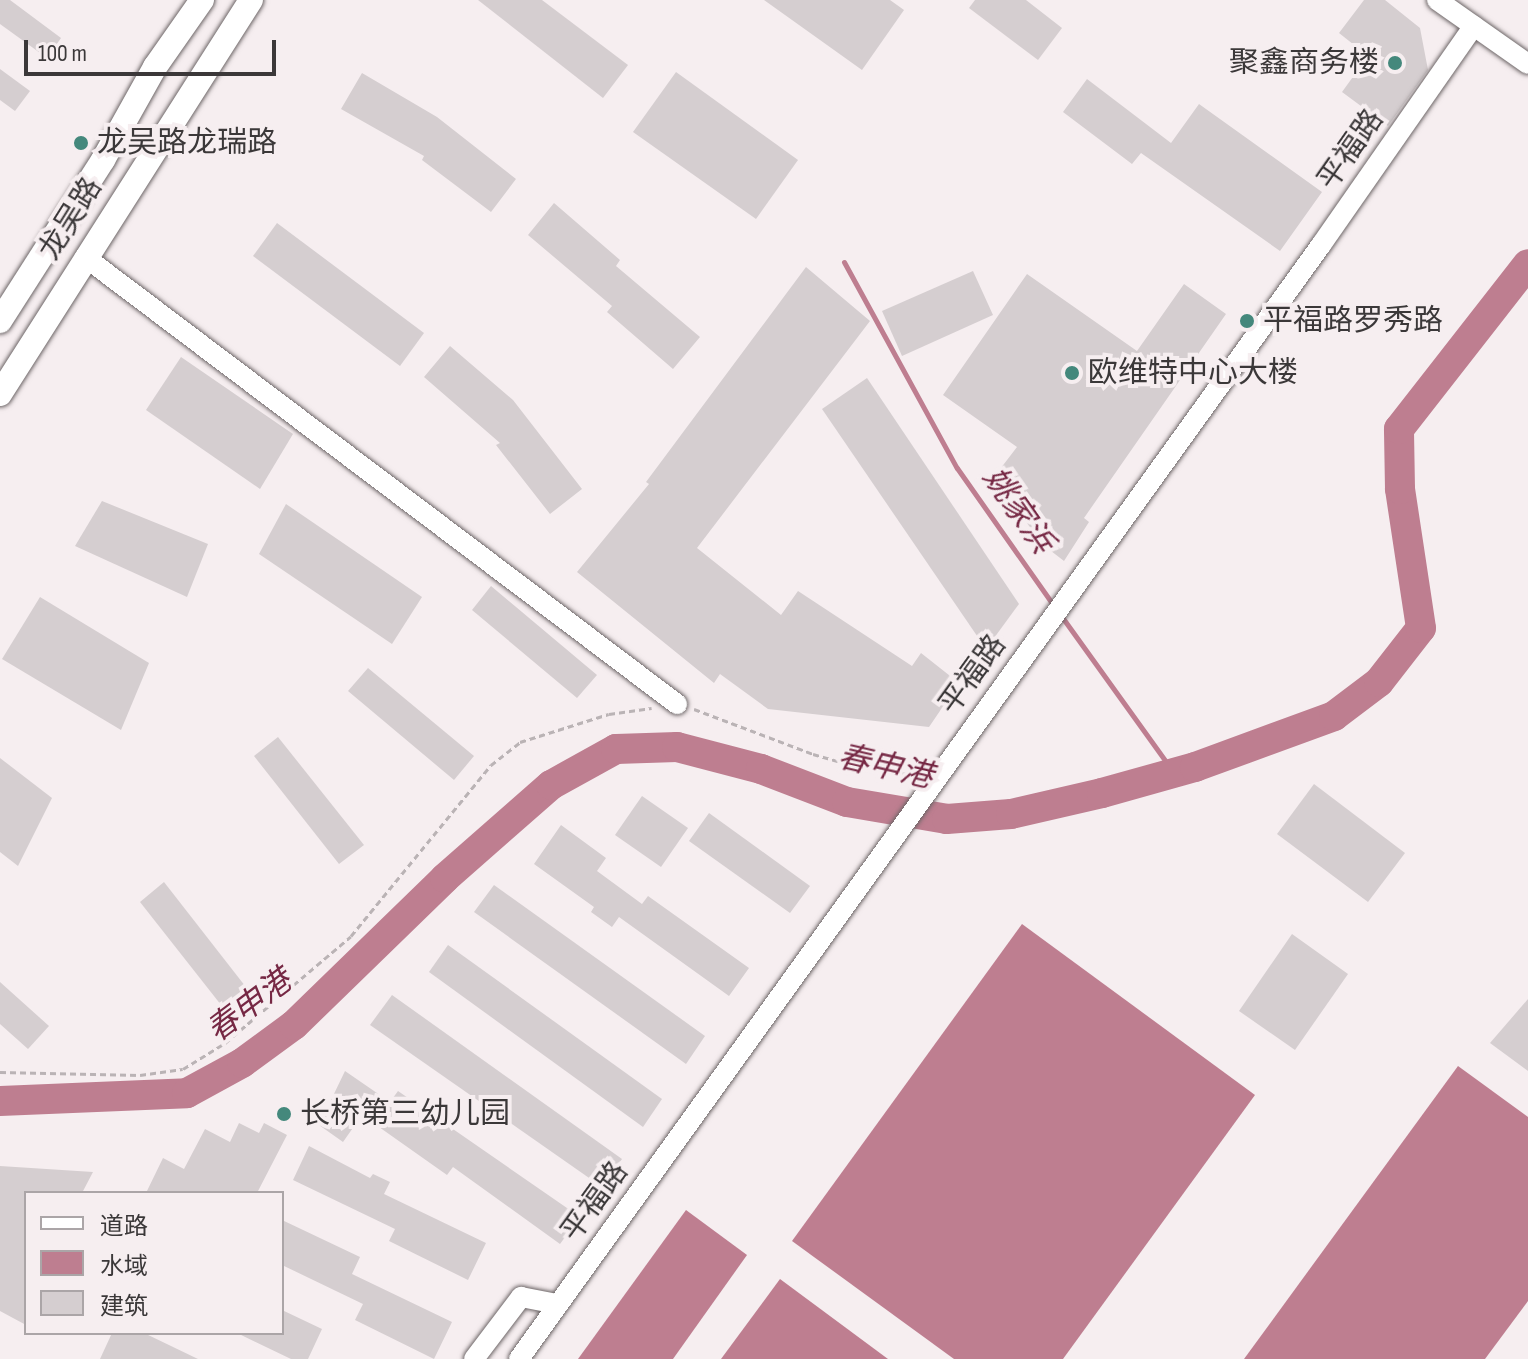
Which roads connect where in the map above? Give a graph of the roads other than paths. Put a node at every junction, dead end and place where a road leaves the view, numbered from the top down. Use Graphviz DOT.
graph roads {
  1 [pos="202,0"];
  2 [pos="251,0"];
  3 [pos="1437,0"];
  4 [pos="1474,26"];
  5 [pos="1528,64"];
  6 [pos="85,257"];
  7 [pos="4,308"];
  8 [pos="0,394"];
  9 [pos="677,704"];
  10 [pos="558,1304"];
  11 [pos="474,1359"];
  12 [pos="519,1359"];
  1 -- 7 [label="main road, 龙吴路"];
  2 -- 6 [label="main road, 龙吴路"];
  3 -- 4 [label="street"];
  4 -- 5 [label="street"];
  4 -- 10 [label="street, 平福路"];
  6 -- 8 [label="main road, 龙吴路"];
  6 -- 9 [label="street"];
  10 -- 11 [label="street"];
  10 -- 12 [label="street, 平福路"];
}
